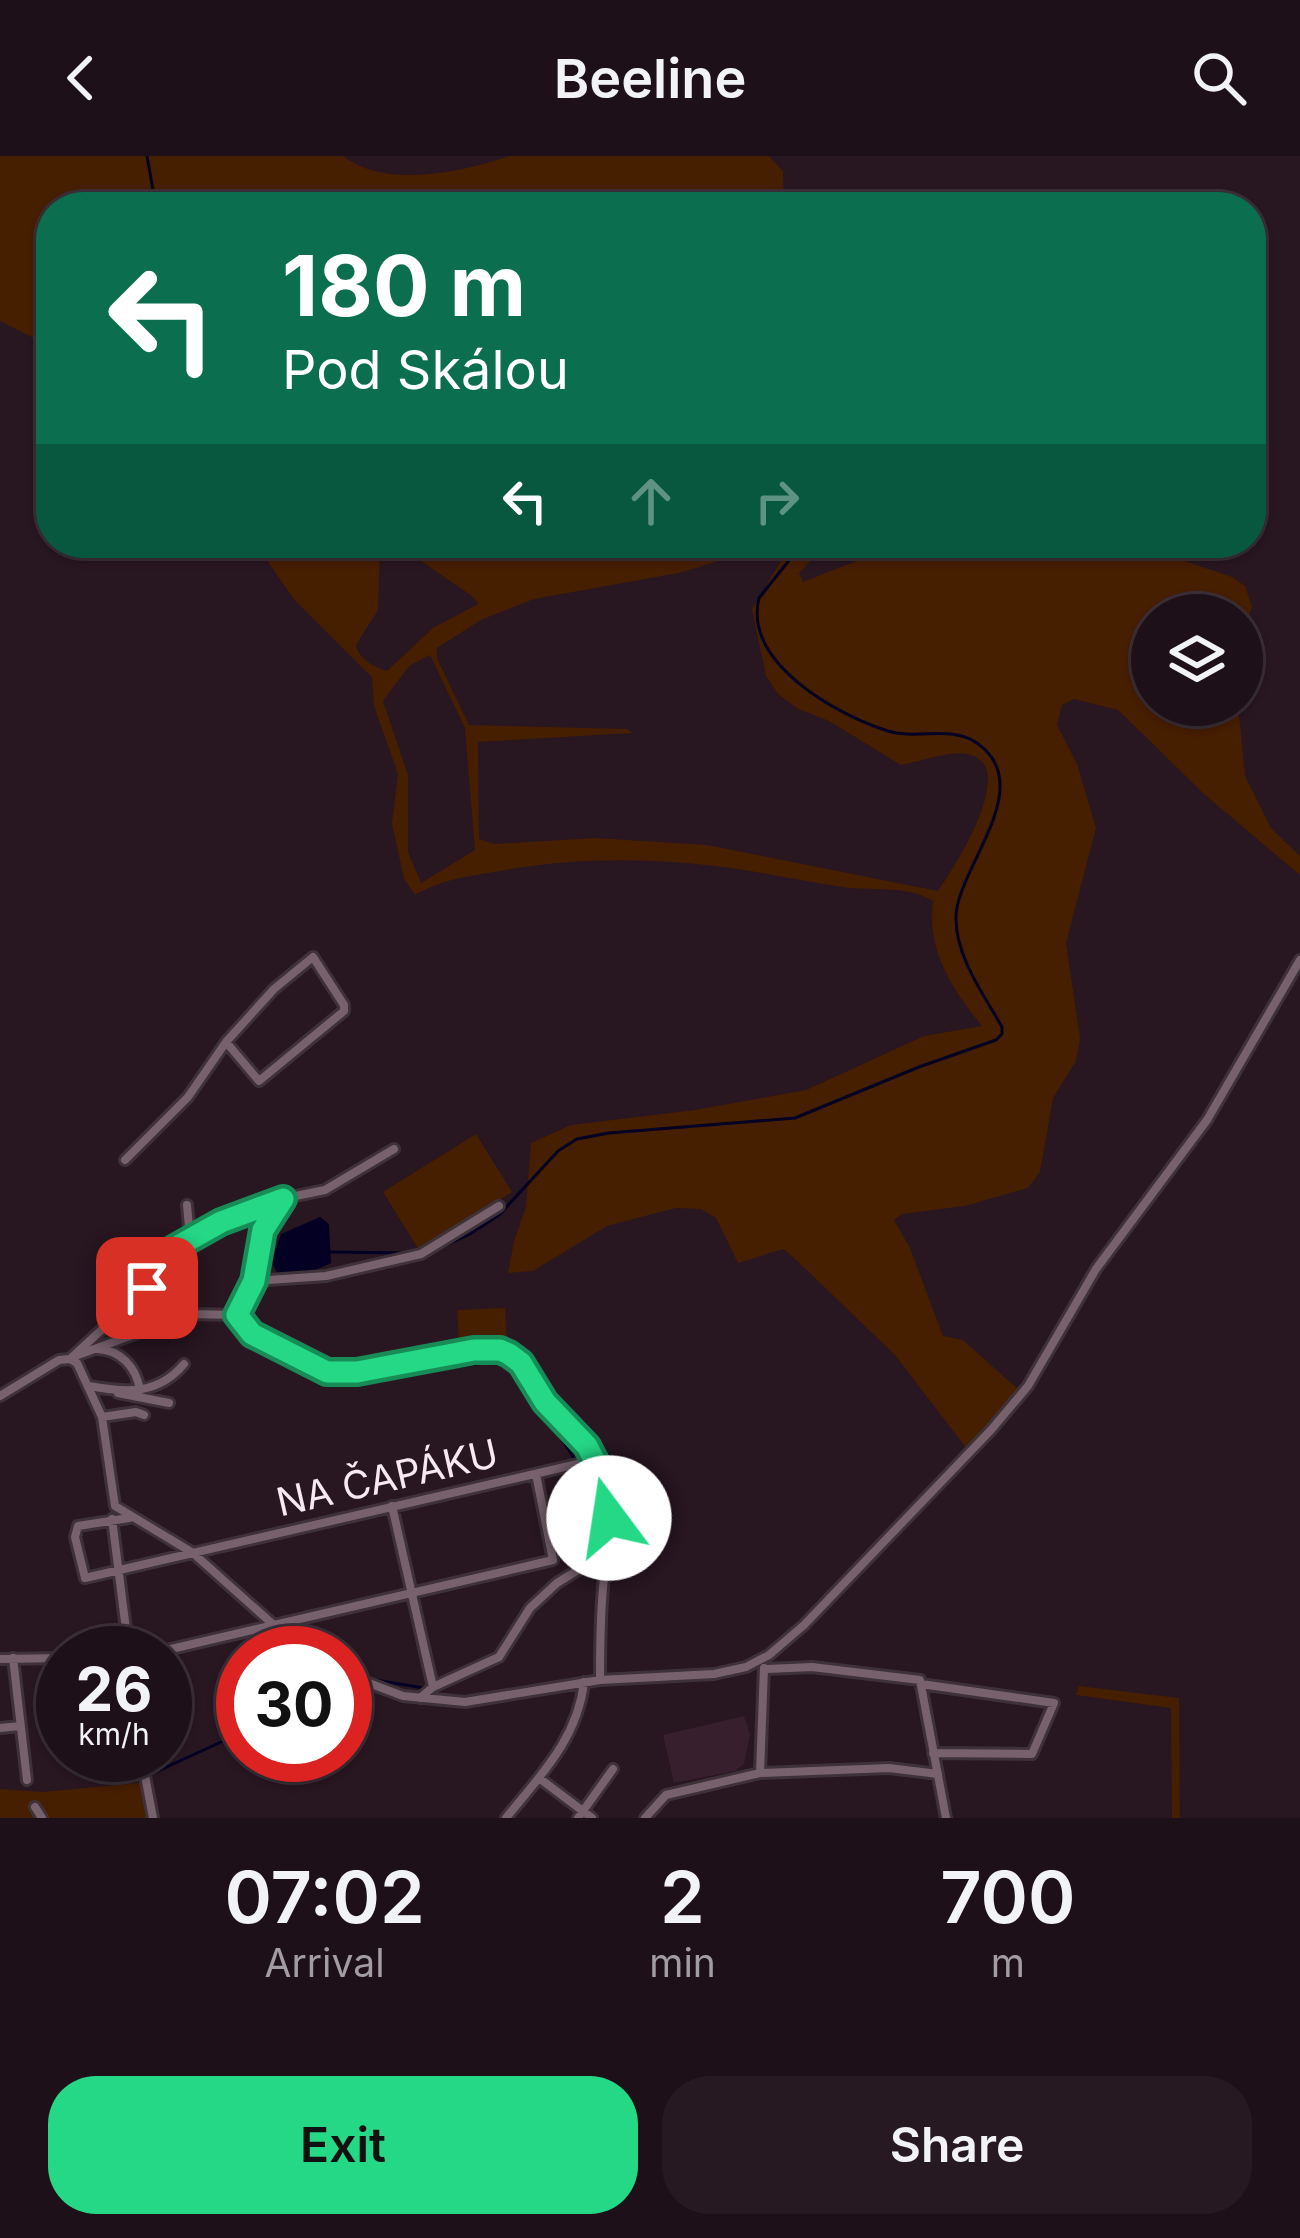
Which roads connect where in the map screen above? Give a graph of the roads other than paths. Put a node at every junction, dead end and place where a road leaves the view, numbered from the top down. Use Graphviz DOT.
graph roads {
  1 [pos="1300,960"];
  2 [pos="226,1042"];
  3 [pos="394,1149"];
  4 [pos="125,1160"];
  5 [pos="283,1199"];
  6 [pos="187,1204"];
  7 [pos="500,1206"];
  8 [pos="190,1239"];
  9 [pos="254,1281"];
  10 [pos="237,1315"];
  11 [pos="90,1349"];
  12 [pos="70,1359"];
  13 [pos="184,1364"];
  14 [pos="87,1385"];
  15 [pos="111,1390"];
  16 [pos="140,1390"];
  17 [pos="0,1396"];
  18 [pos="169,1402"];
  19 [pos="144,1415"];
  20 [pos="102,1417"];
  21 [pos="595,1460"];
  22 [pos="536,1474"];
  23 [pos="115,1506"];
  24 [pos="392,1506"];
  25 [pos="129,1517"];
  26 [pos="112,1519"];
  27 [pos="193,1552"];
  28 [pos="590,1552"];
  29 [pos="119,1569"];
  30 [pos="413,1593"];
  31 [pos="126,1626"];
  32 [pos="272,1626"];
  33 [pos="13,1658"];
  34 [pos="36,1658"];
  35 [pos="0,1659"];
  36 [pos="756,1662"];
  37 [pos="766,1670"];
  38 [pos="600,1680"];
  39 [pos="584,1682"];
  40 [pos="921,1684"];
  41 [pos="372,1686"];
  42 [pos="433,1687"];
  43 [pos="419,1699"];
  44 [pos="20,1726"];
  45 [pos="0,1728"];
  46 [pos="933,1753"];
  47 [pos="613,1769"];
  48 [pos="760,1773"];
  49 [pos="938,1774"];
  50 [pos="539,1778"];
  51 [pos="27,1780"];
  52 [pos="146,1782"];
  53 [pos="35,1807"];
  54 [pos="580,1815"];
  55 [pos="42,1818"];
  56 [pos="153,1818"];
  57 [pos="506,1818"];
  58 [pos="592,1818"];
  59 [pos="645,1818"];
  60 [pos="946,1818"];
  1 -- 36 [label="street"];
  2 -- 2 [label="street"];
  2 -- 4 [label="street"];
  3 -- 5 [label="street"];
  5 -- 8 [label="street"];
  5 -- 9 [label="street"];
  6 -- 8 [label="street"];
  7 -- 9 [label="street"];
  8 -- 12 [label="street"];
  9 -- 10 [label="street"];
  10 -- 11 [label="street"];
  10 -- 21 [label="street"];
  11 -- 12 [label="street"];
  11 -- 16 [label="street"];
  12 -- 14 [label="street"];
  12 -- 17 [label="street"];
  13 -- 16 [label="street"];
  14 -- 15 [label="street"];
  14 -- 20 [label="street"];
  15 -- 16 [label="street"];
  15 -- 18 [label="street"];
  19 -- 20 [label="street"];
  20 -- 23 [label="street"];
  21 -- 22 [label="street, NA ČAPÁKU"];
  21 -- 38 [label="street"];
  22 -- 24 [label="street, NA ČAPÁKU"];
  22 -- 30 [label="street"];
  23 -- 25 [label="street"];
  23 -- 26 [label="street"];
  24 -- 27 [label="street, NA ČAPÁKU"];
  24 -- 30 [label="street"];
  25 -- 26 [label="street"];
  25 -- 27 [label="street"];
  26 -- 29 [label="street"];
  26 -- 29 [label="street, NA ČAPÁKU"];
  27 -- 29 [label="street, NA ČAPÁKU"];
  27 -- 32 [label="street"];
  28 -- 42 [label="street"];
  29 -- 31 [label="street"];
  30 -- 32 [label="street"];
  30 -- 42 [label="street"];
  33 -- 34 [label="street"];
  33 -- 35 [label="street"];
  33 -- 44 [label="street"];
  36 -- 37 [label="street"];
  36 -- 38 [label="street"];
  37 -- 40 [label="street"];
  37 -- 48 [label="street"];
  38 -- 39 [label="street"];
  39 -- 43 [label="street"];
  39 -- 50 [label="street"];
  40 -- 46 [label="street"];
  40 -- 46 [label="street"];
  41 -- 43 [label="street"];
  42 -- 43 [label="street"];
  44 -- 45 [label="street"];
  44 -- 51 [label="street"];
  46 -- 49 [label="street"];
  47 -- 54 [label="street"];
  48 -- 49 [label="street"];
  48 -- 59 [label="street"];
  49 -- 60 [label="street"];
  50 -- 54 [label="street"];
  50 -- 57 [label="street"];
  52 -- 56 [label="street"];
  53 -- 55 [label="street"];
  54 -- 58 [label="street"];
}
